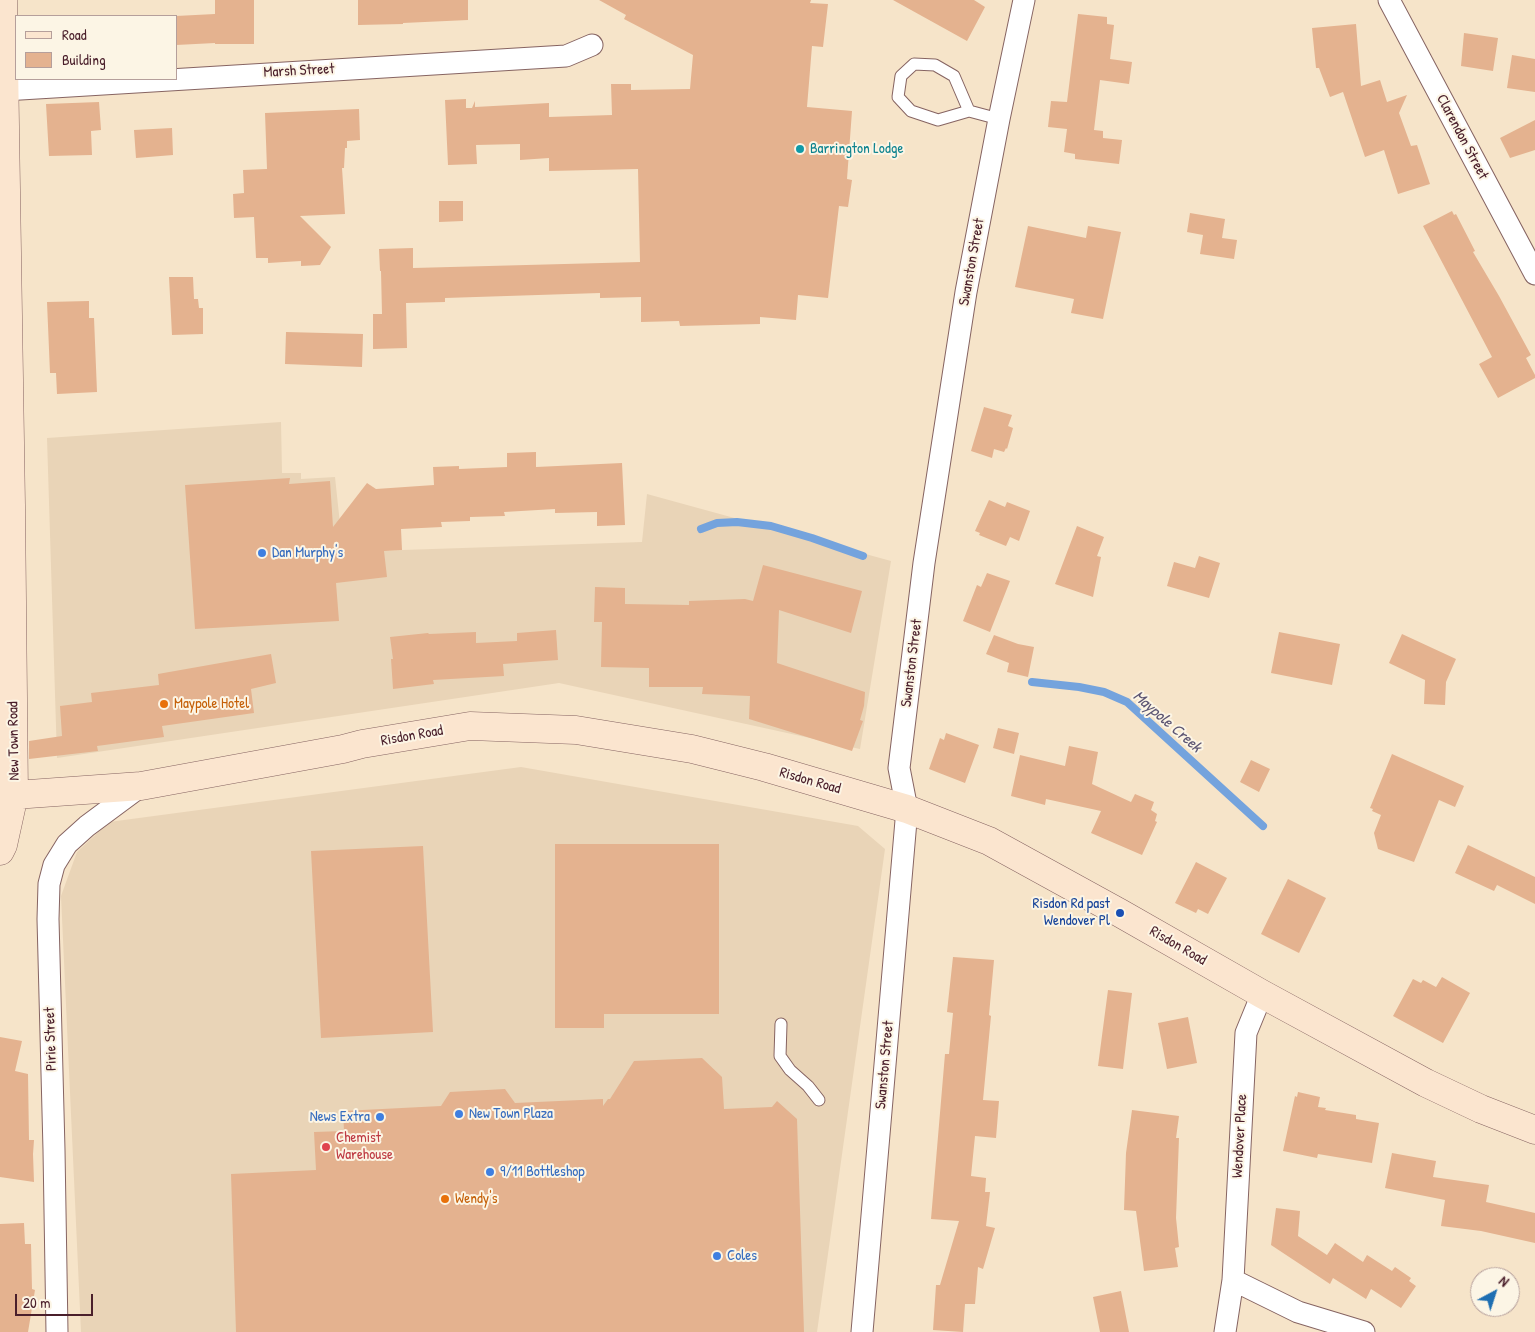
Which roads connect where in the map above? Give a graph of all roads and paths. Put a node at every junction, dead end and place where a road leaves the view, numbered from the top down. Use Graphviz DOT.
graph roads {
  1 [pos="2,0"];
  2 [pos="1024,0"];
  3 [pos="1389,0"];
  4 [pos="592,45"];
  5 [pos="178,79"];
  6 [pos="169,80"];
  7 [pos="4,90"];
  8 [pos="969,111"];
  9 [pos="999,119"];
  10 [pos="1535,274"];
  11 [pos="141,786"];
  12 [pos="7,796"];
  13 [pos="906,809"];
  14 [pos="0,851"];
  15 [pos="1262,994"];
  16 [pos="781,1024"];
  17 [pos="819,1100"];
  18 [pos="1535,1130"];
  19 [pos="1233,1280"];
  20 [pos="57,1332"];
  21 [pos="862,1332"];
  22 [pos="1225,1332"];
  23 [pos="1364,1332"];
  1 -- 7 [label="street, New Town Road"];
  2 -- 9 [label="street, Swanston Street"];
  3 -- 10 [label="street, Clarendon Street"];
  4 -- 5 [label="street, Marsh Street"];
  6 -- 7 [label="street, Marsh Street"];
  7 -- 12 [label="street, New Town Road"];
  8 -- 8 [label="lane"];
  8 -- 9 [label="lane"];
  9 -- 13 [label="street, Swanston Street"];
  11 -- 12 [label="street, Risdon Road"];
  11 -- 13 [label="street, Risdon Road"];
  11 -- 20 [label="street, Pirie Street"];
  12 -- 14 [label="street, New Town Road"];
  13 -- 15 [label="street, Risdon Road"];
  13 -- 21 [label="street, Swanston Street"];
  15 -- 18 [label="street, Risdon Road"];
  15 -- 19 [label="street, Wendover Place"];
  16 -- 17 [label="lane"];
  19 -- 22 [label="street, Wendover Place"];
  19 -- 23 [label="street"];
}
